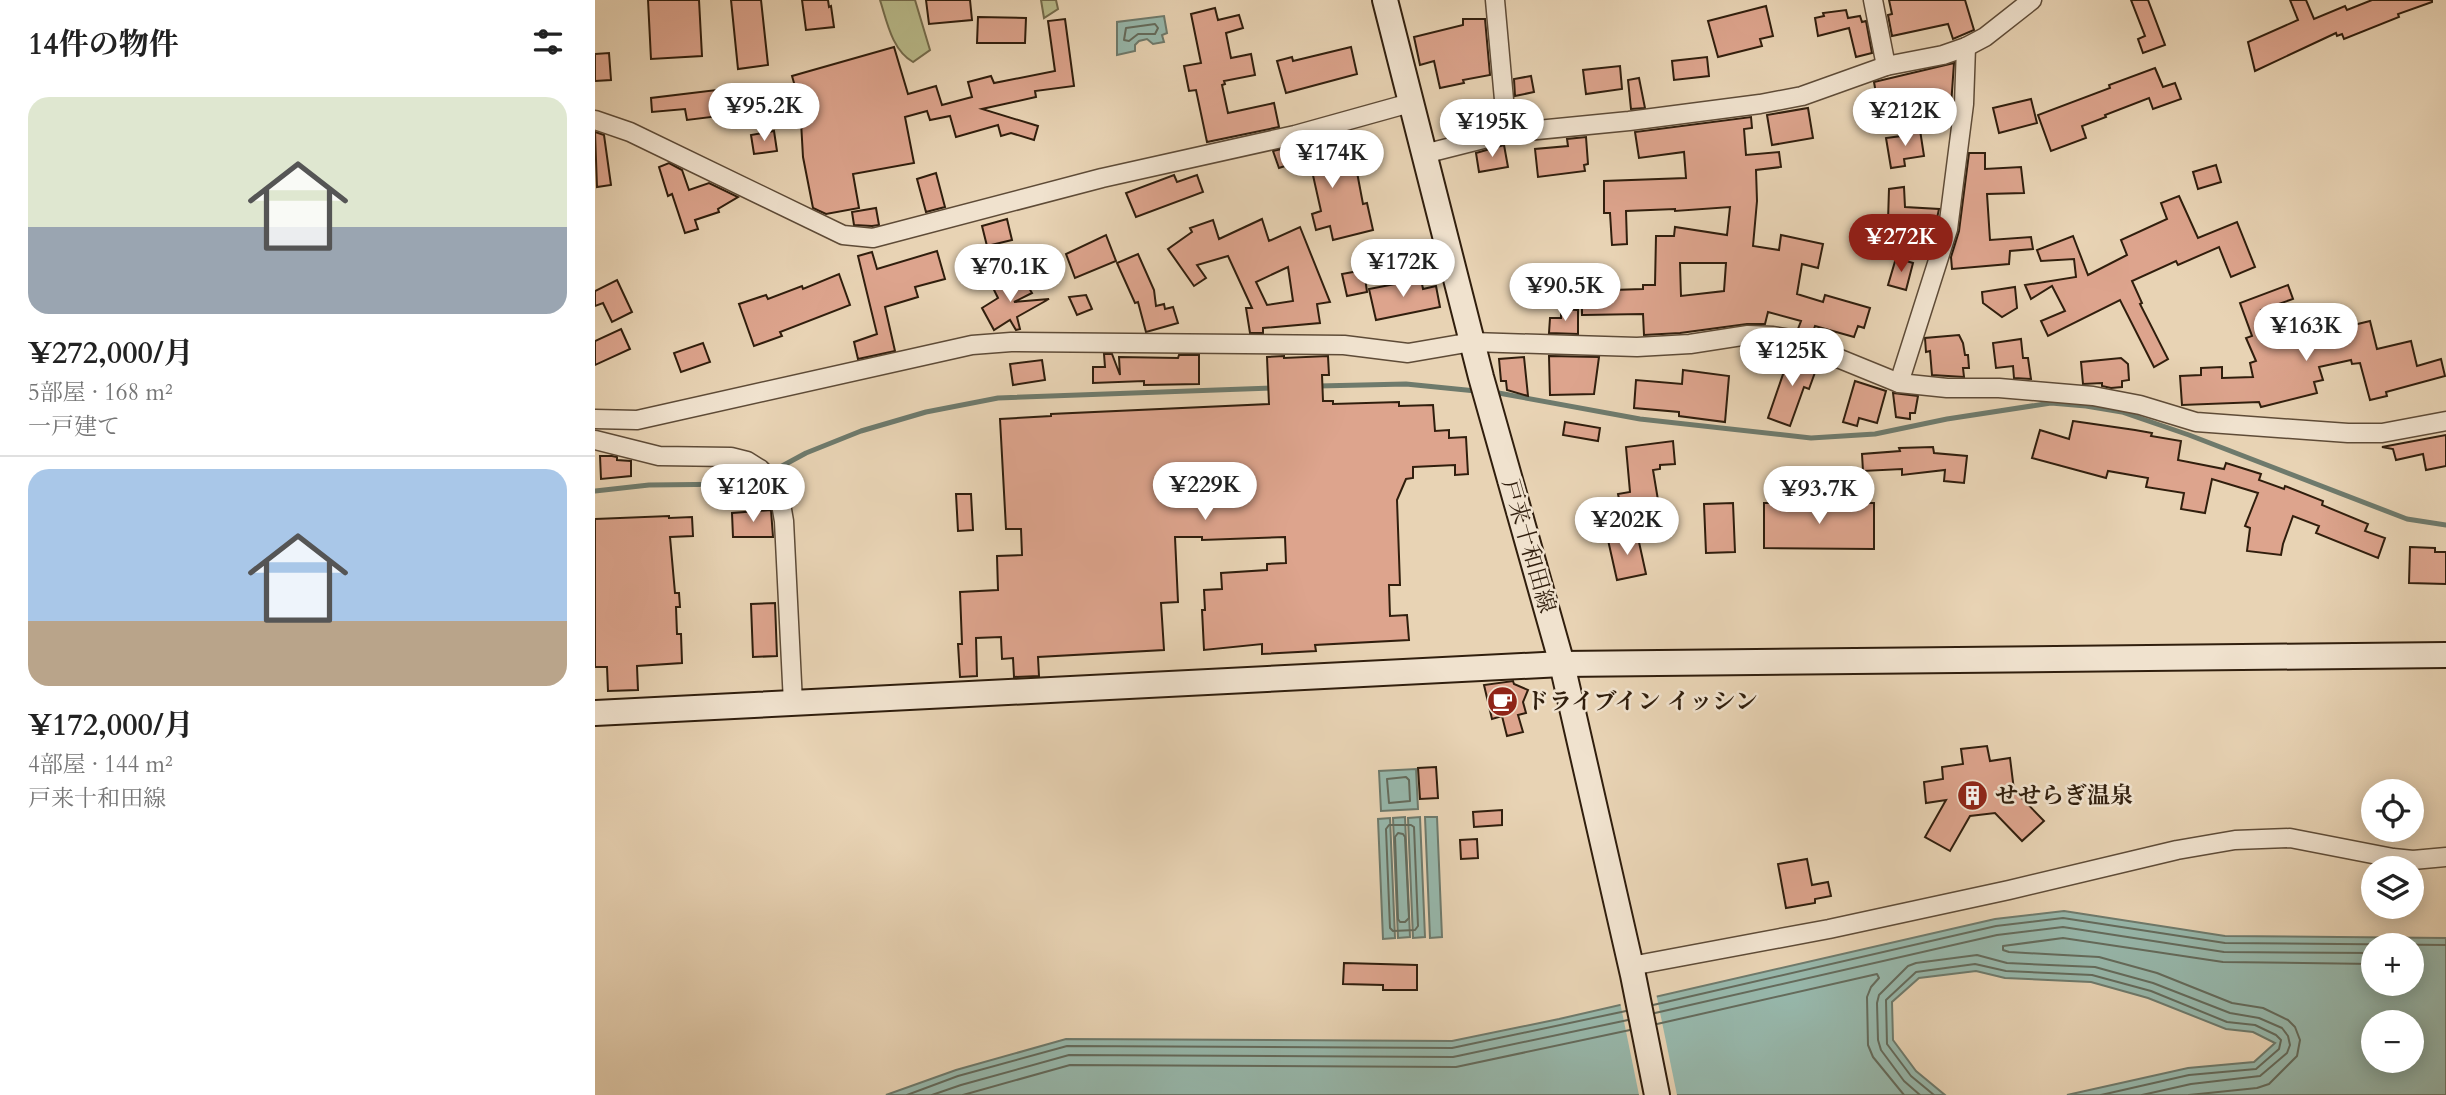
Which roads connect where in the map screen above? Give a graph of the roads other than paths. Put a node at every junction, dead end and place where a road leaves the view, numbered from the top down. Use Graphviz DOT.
graph roads {
  1 [pos="1385,0"];
  2 [pos="1495,0"];
  3 [pos="1873,0"];
  4 [pos="2032,0"];
  5 [pos="1966,47"];
  6 [pos="1886,66"];
  7 [pos="1410,103"];
  8 [pos="595,120"];
  9 [pos="1507,133"];
  10 [pos="1424,154"];
  11 [pos="1472,342"];
  12 [pos="1899,383"];
  13 [pos="595,419"];
  14 [pos="2446,421"];
  15 [pos="595,440"];
  16 [pos="2446,655"];
  17 [pos="1562,664"];
  18 [pos="793,703"];
  19 [pos="595,713"];
  20 [pos="2446,857"];
  21 [pos="1632,971"];
  22 [pos="1657,1095"];
  1 -- 7 [label="street, 戸来十和田線"];
  2 -- 9 [label="street"];
  3 -- 6 [label="street"];
  4 -- 5 [label="street"];
  5 -- 6 [label="street"];
  5 -- 12 [label="street"];
  6 -- 9 [label="street"];
  7 -- 8 [label="street"];
  7 -- 10 [label="street, 戸来十和田線"];
  9 -- 10 [label="street"];
  10 -- 11 [label="street, 戸来十和田線"];
  11 -- 12 [label="street"];
  11 -- 13 [label="street"];
  11 -- 17 [label="street, 戸来十和田線"];
  12 -- 14 [label="street"];
  15 -- 18 [label="street"];
  16 -- 17 [label="street"];
  17 -- 18 [label="street"];
  17 -- 21 [label="street, 戸来十和田線"];
  18 -- 19 [label="street"];
  20 -- 21 [label="street"];
  21 -- 22 [label="street, 戸来十和田線"];
}
